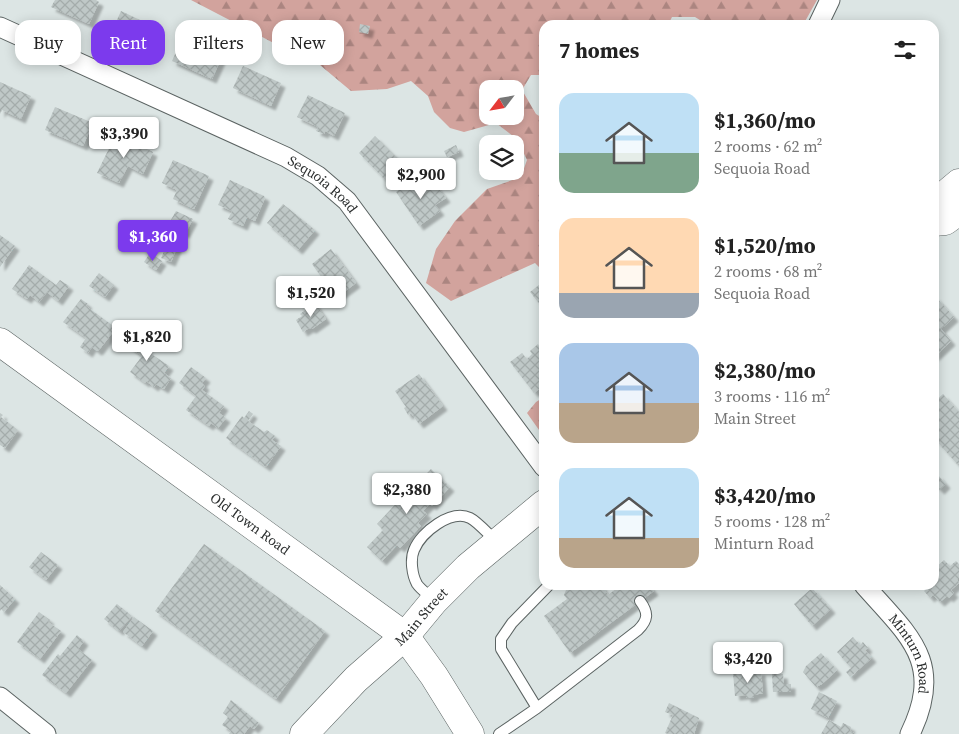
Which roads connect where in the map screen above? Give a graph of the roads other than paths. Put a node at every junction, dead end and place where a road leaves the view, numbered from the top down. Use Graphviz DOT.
graph roads {
  1 [pos="830,0"];
  2 [pos="820,20"];
  3 [pos="0,27"];
  4 [pos="959,183"];
  5 [pos="939,200"];
  6 [pos="959,211"];
  7 [pos="939,222"];
  8 [pos="0,342"];
  9 [pos="539,461"];
  10 [pos="539,508"];
  11 [pos="497,542"];
  12 [pos="544,590"];
  13 [pos="868,590"];
  14 [pos="434,601"];
  15 [pos="640,601"];
  16 [pos="405,636"];
  17 [pos="0,697"];
  18 [pos="537,708"];
  19 [pos="46,734"];
  20 [pos="304,734"];
  21 [pos="470,734"];
  22 [pos="500,734"];
  23 [pos="910,734"];
  1 -- 2 [label="street"];
  3 -- 9 [label="street, Sequoia Road"];
  4 -- 5 [label="main road"];
  6 -- 7 [label="main road"];
  8 -- 16 [label="main road, Old Town Road"];
  10 -- 11 [label="main road, Main Street"];
  11 -- 14 [label="main road, Main Street"];
  11 -- 14 [label="lane"];
  12 -- 18 [label="lane"];
  13 -- 23 [label="street, Minturn Road"];
  14 -- 16 [label="main road, Main Street"];
  15 -- 18 [label="lane"];
  16 -- 20 [label="main road, Main Street"];
  16 -- 21 [label="main road, Old Town Road"];
  17 -- 19 [label="street"];
  18 -- 22 [label="lane"];
}
